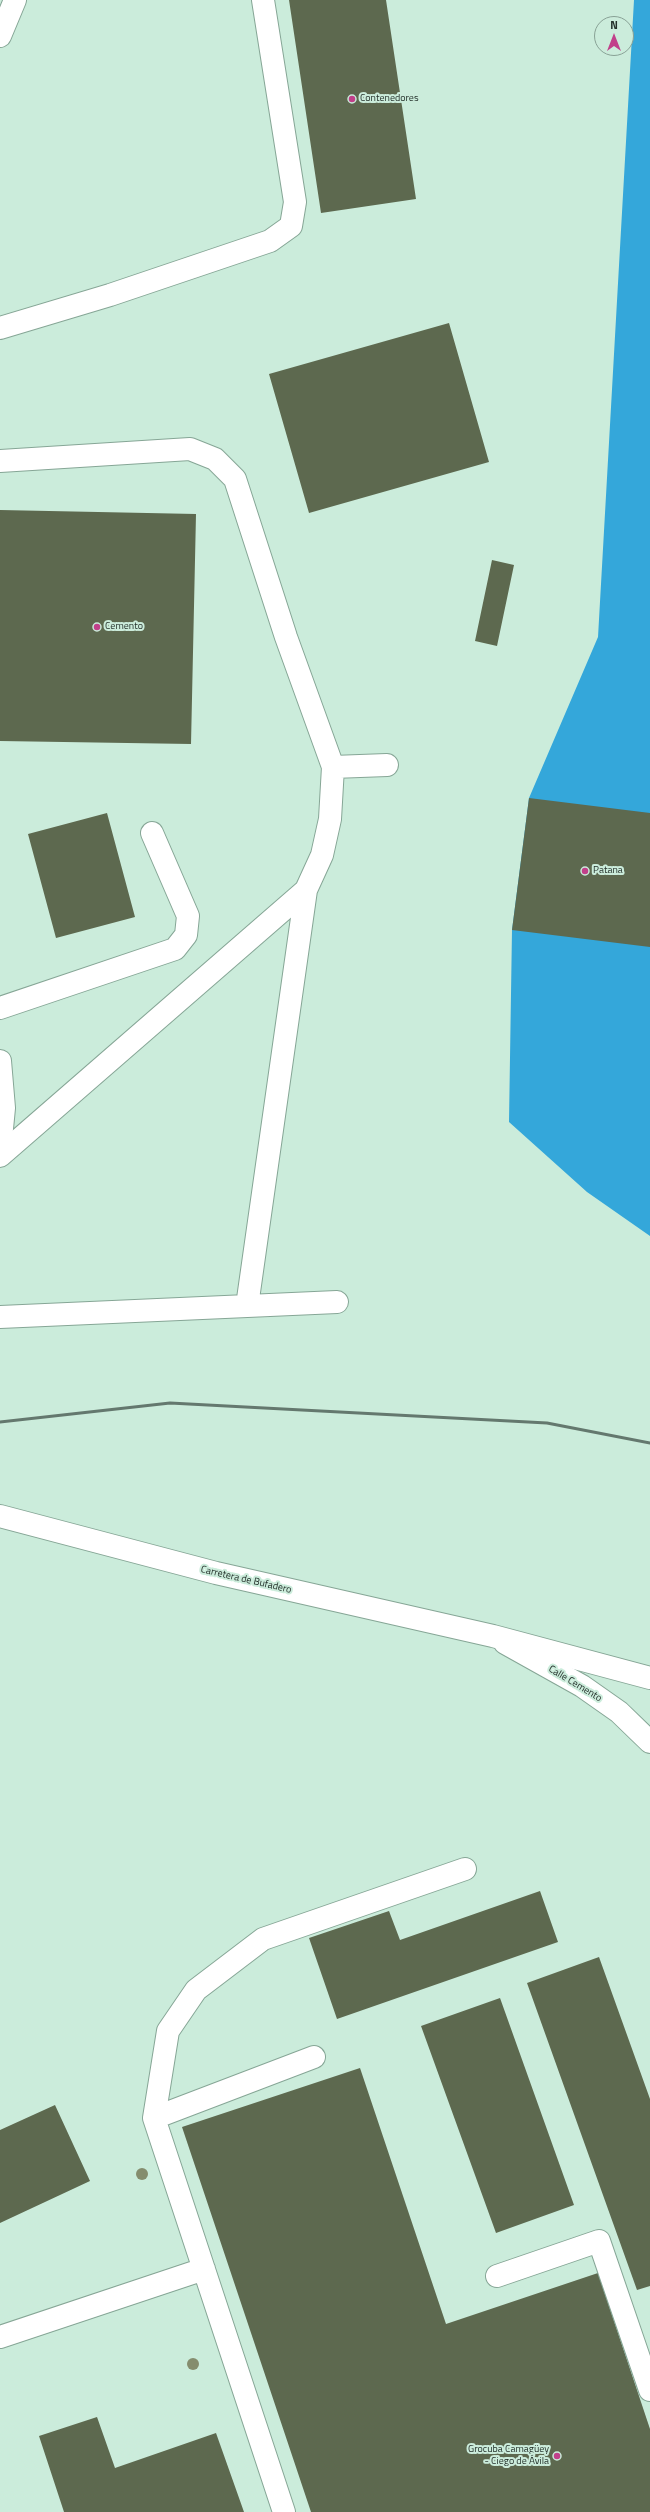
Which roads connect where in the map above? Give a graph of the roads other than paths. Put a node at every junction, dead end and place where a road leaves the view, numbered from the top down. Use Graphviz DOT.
graph roads {
  1 [pos="15,0"];
  2 [pos="263,0"];
  3 [pos="0,36"];
  4 [pos="0,328"];
  5 [pos="0,461"];
  6 [pos="387,765"];
  7 [pos="333,767"];
  8 [pos="152,833"];
  9 [pos="306,890"];
  10 [pos="0,1008"];
  11 [pos="1,1066"];
  12 [pos="0,1149"];
  13 [pos="0,1156"];
  14 [pos="337,1302"];
  15 [pos="247,1306"];
  16 [pos="0,1317"];
  17 [pos="0,1516"];
  18 [pos="493,1636"];
  19 [pos="650,1678"];
  20 [pos="650,1742"];
  21 [pos="465,1869"];
  22 [pos="314,2057"];
  23 [pos="154,2118"];
  24 [pos="204,2269"];
  25 [pos="497,2276"];
  26 [pos="0,2338"];
  27 [pos="650,2390"];
  28 [pos="284,2512"];
  1 -- 3 [label="main road"];
  2 -- 4 [label="main road"];
  5 -- 7 [label="main road"];
  6 -- 7 [label="main road"];
  7 -- 9 [label="main road"];
  8 -- 10 [label="main road"];
  9 -- 13 [label="main road"];
  9 -- 15 [label="main road"];
  11 -- 12 [label="main road"];
  14 -- 15 [label="main road"];
  15 -- 16 [label="main road"];
  17 -- 18 [label="main road, Carretera de Bufadero"];
  18 -- 19 [label="main road"];
  18 -- 20 [label="main road, Calle Cemento"];
  21 -- 23 [label="main road"];
  22 -- 23 [label="main road"];
  23 -- 24 [label="main road"];
  24 -- 26 [label="main road"];
  24 -- 28 [label="main road"];
  25 -- 27 [label="main road"];
}
